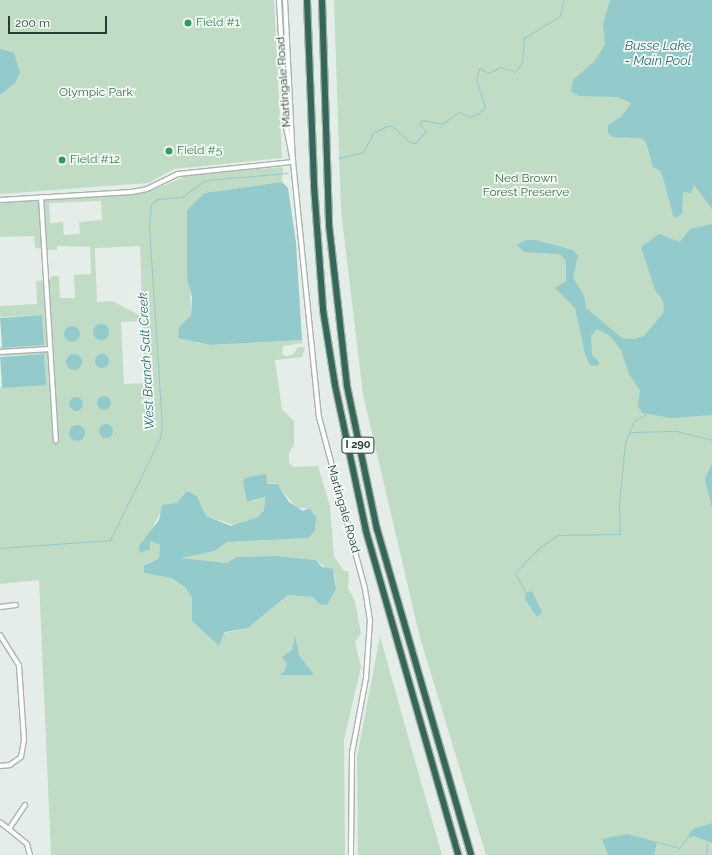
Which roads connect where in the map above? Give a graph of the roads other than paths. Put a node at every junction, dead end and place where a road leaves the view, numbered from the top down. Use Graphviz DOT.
graph roads {
  1 [pos="279,0"];
  2 [pos="285,0"];
  3 [pos="307,0"];
  4 [pos="322,0"];
  5 [pos="293,162"];
  6 [pos="41,197"];
  7 [pos="0,200"];
  8 [pos="50,350"];
  9 [pos="0,352"];
  10 [pos="56,440"];
  11 [pos="16,605"];
  12 [pos="0,607"];
  13 [pos="0,635"];
  14 [pos="0,766"];
  15 [pos="25,805"];
  16 [pos="0,822"];
  17 [pos="9,829"];
  18 [pos="30,855"];
  19 [pos="351,855"];
  20 [pos="458,855"];
  21 [pos="471,855"];
  1 -- 5 [label="street, Martingale Road"];
  2 -- 5 [label="street, Martingale Road"];
  3 -- 20 [label="highway, I 290"];
  4 -- 21 [label="highway, I 290"];
  5 -- 6 [label="street"];
  5 -- 19 [label="street, Martingale Road"];
  6 -- 7 [label="street"];
  6 -- 8 [label="street"];
  8 -- 9 [label="street"];
  8 -- 10 [label="street"];
  11 -- 12 [label="street"];
  13 -- 14 [label="street"];
  15 -- 17 [label="street"];
  16 -- 17 [label="street"];
  17 -- 18 [label="street"];
}
